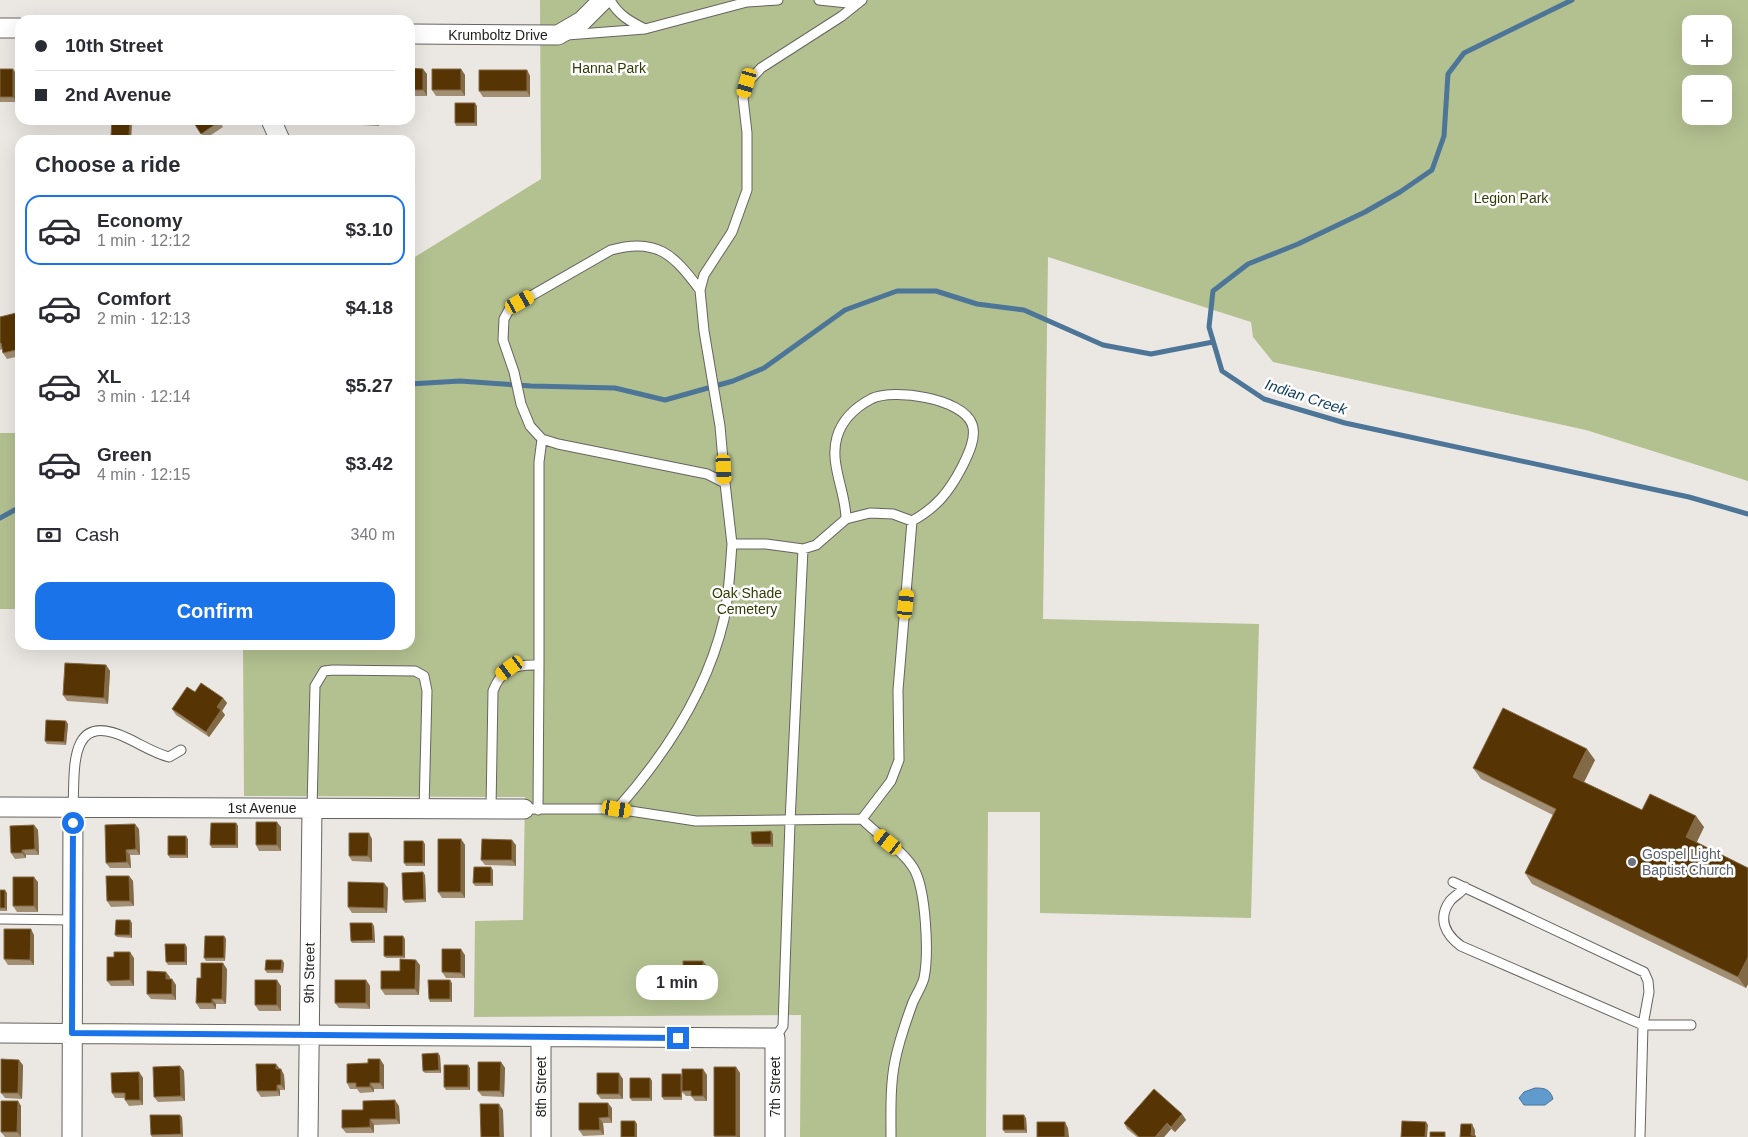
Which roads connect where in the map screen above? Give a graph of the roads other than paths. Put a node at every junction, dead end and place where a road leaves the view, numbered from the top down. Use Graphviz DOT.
graph roads {
  1 [pos="603,0"];
  2 [pos="610,0"];
  3 [pos="778,0"];
  4 [pos="819,0"];
  5 [pos="860,2"];
  6 [pos="0,28"];
  7 [pos="15,28"];
  8 [pos="645,30"];
  9 [pos="415,34"];
  10 [pos="558,35"];
  11 [pos="700,290"];
  12 [pos="542,439"];
  13 [pos="725,484"];
  14 [pos="846,519"];
  15 [pos="912,521"];
  16 [pos="732,544"];
  17 [pos="803,549"];
  18 [pos="539,665"];
  19 [pos="181,750"];
  20 [pos="0,807"];
  21 [pos="73,807"];
  22 [pos="424,808"];
  23 [pos="312,809"];
  24 [pos="491,809"];
  25 [pos="531,809"];
  26 [pos="617,809"];
  27 [pos="862,819"];
  28 [pos="790,822"];
  29 [pos="1453,882"];
  30 [pos="1465,887"];
  31 [pos="0,919"];
  32 [pos="72,920"];
  33 [pos="1691,1025"];
  34 [pos="1643,1026"];
  35 [pos="0,1033"];
  36 [pos="72,1033"];
  37 [pos="308,1035"];
  38 [pos="541,1038"];
  39 [pos="775,1038"];
  40 [pos="72,1137"];
  41 [pos="308,1137"];
  42 [pos="541,1137"];
  43 [pos="776,1137"];
  44 [pos="891,1137"];
  45 [pos="1640,1137"];
  1 -- 10 [label="street, Krumboltz Drive"];
  2 -- 8 [label="lane"];
  3 -- 8 [label="lane"];
  4 -- 5 [label="lane"];
  5 -- 11 [label="lane"];
  6 -- 7 [label="street"];
  8 -- 10 [label="lane"];
  9 -- 10 [label="street, Krumboltz Drive"];
  11 -- 12 [label="lane"];
  11 -- 13 [label="lane"];
  12 -- 13 [label="lane"];
  12 -- 18 [label="lane"];
  13 -- 16 [label="lane"];
  14 -- 15 [label="lane"];
  14 -- 15 [label="lane"];
  14 -- 17 [label="lane"];
  15 -- 27 [label="lane"];
  16 -- 17 [label="lane"];
  16 -- 26 [label="lane"];
  17 -- 28 [label="lane"];
  18 -- 24 [label="lane"];
  18 -- 25 [label="lane"];
  19 -- 21 [label="lane"];
  20 -- 21 [label="street, 1st Avenue"];
  21 -- 23 [label="street, 1st Avenue"];
  21 -- 32 [label="street"];
  22 -- 23 [label="street, 1st Avenue"];
  22 -- 23 [label="lane"];
  22 -- 24 [label="street, 1st Avenue"];
  23 -- 37 [label="street, 9th Street"];
  24 -- 25 [label="street, 1st Avenue"];
  25 -- 26 [label="lane"];
  26 -- 28 [label="lane"];
  27 -- 28 [label="lane"];
  27 -- 44 [label="lane"];
  28 -- 39 [label="lane"];
  29 -- 30 [label="lane"];
  30 -- 34 [label="lane"];
  30 -- 34 [label="lane"];
  31 -- 32 [label="lane"];
  32 -- 36 [label="street"];
  33 -- 34 [label="lane"];
  34 -- 45 [label="lane"];
  35 -- 36 [label="street"];
  36 -- 37 [label="street"];
  36 -- 40 [label="street"];
  37 -- 38 [label="street"];
  37 -- 41 [label="street, 9th Street"];
  38 -- 39 [label="street"];
  38 -- 42 [label="street, 8th Street"];
  39 -- 43 [label="street, 7th Street"];
}
